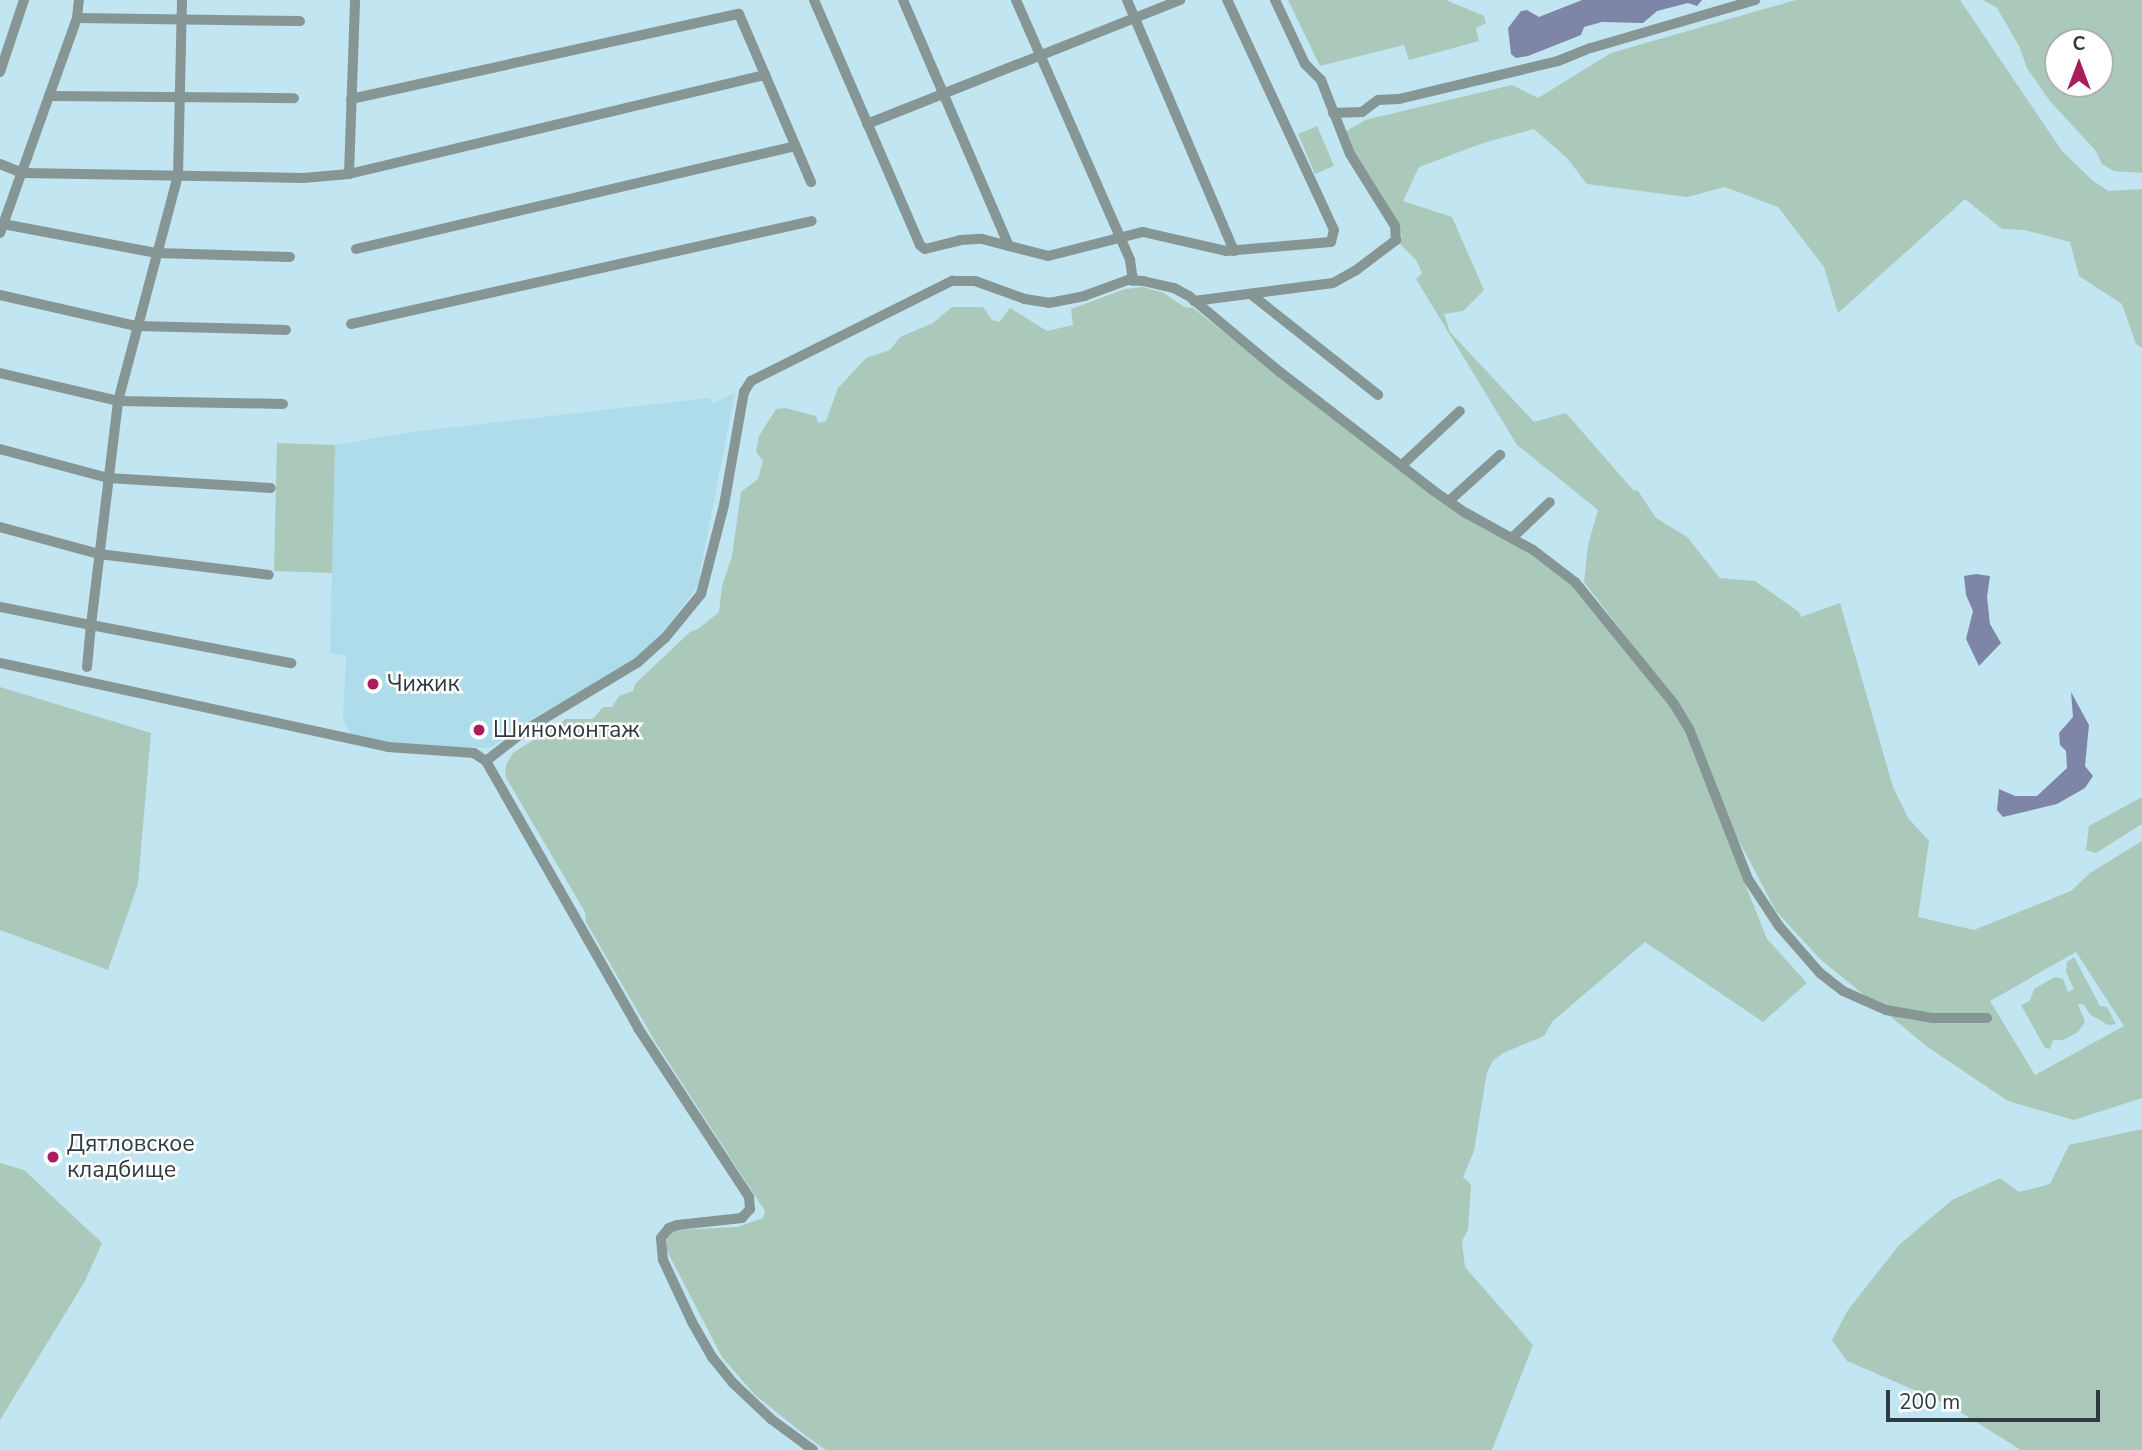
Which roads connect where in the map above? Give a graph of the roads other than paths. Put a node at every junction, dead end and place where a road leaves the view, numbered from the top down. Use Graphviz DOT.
graph roads {
  1 [pos="24,0"];
  2 [pos="79,0"];
  3 [pos="181,0"];
  4 [pos="355,0"];
  5 [pos="814,0"];
  6 [pos="903,0"];
  7 [pos="1016,0"];
  8 [pos="1128,0"];
  9 [pos="1180,0"];
  10 [pos="1227,0"];
  11 [pos="1275,0"];
  12 [pos="1755,0"];
  13 [pos="77,18"];
  14 [pos="1135,18"];
  15 [pos="181,21"];
  16 [pos="300,21"];
  17 [pos="1040,56"];
  18 [pos="0,72"];
  19 [pos="765,75"];
  20 [pos="943,94"];
  21 [pos="49,96"];
  22 [pos="179,97"];
  23 [pos="294,98"];
  24 [pos="351,99"];
  25 [pos="1333,113"];
  26 [pos="867,124"];
  27 [pos="796,146"];
  28 [pos="0,164"];
  29 [pos="22,173"];
  30 [pos="349,173"];
  31 [pos="178,176"];
  32 [pos="811,182"];
  33 [pos="813,221"];
  34 [pos="1,228"];
  35 [pos="1120,238"];
  36 [pos="1009,246"];
  37 [pos="356,249"];
  38 [pos="1234,251"];
  39 [pos="157,253"];
  40 [pos="290,257"];
  41 [pos="1133,281"];
  42 [pos="0,295"];
  43 [pos="1252,295"];
  44 [pos="1194,301"];
  45 [pos="351,324"];
  46 [pos="137,327"];
  47 [pos="286,330"];
  48 [pos="0,373"];
  49 [pos="1378,395"];
  50 [pos="118,401"];
  51 [pos="283,404"];
  52 [pos="1460,411"];
  53 [pos="0,449"];
  54 [pos="1500,455"];
  55 [pos="1402,465"];
  56 [pos="108,478"];
  57 [pos="271,488"];
  58 [pos="1449,501"];
  59 [pos="1550,502"];
  60 [pos="0,527"];
  61 [pos="1512,538"];
  62 [pos="99,554"];
  63 [pos="269,575"];
  64 [pos="0,607"];
  65 [pos="91,625"];
  66 [pos="0,663"];
  67 [pos="291,663"];
  68 [pos="87,667"];
  69 [pos="485,761"];
  70 [pos="1987,1018"];
  71 [pos="813,1450"];
  1 -- 18 [label="street"];
  2 -- 13 [label="street"];
  3 -- 15 [label="street"];
  4 -- 24 [label="street"];
  5 -- 26 [label="street"];
  6 -- 20 [label="street"];
  7 -- 17 [label="street"];
  8 -- 14 [label="street"];
  9 -- 14 [label="street"];
  10 -- 38 [label="street"];
  11 -- 25 [label="street"];
  12 -- 25 [label="street"];
  13 -- 15 [label="street"];
  13 -- 21 [label="street"];
  14 -- 17 [label="street"];
  14 -- 38 [label="street"];
  15 -- 16 [label="street"];
  15 -- 22 [label="street"];
  17 -- 20 [label="street"];
  17 -- 35 [label="street"];
  19 -- 24 [label="street"];
  19 -- 27 [label="street"];
  19 -- 30 [label="street"];
  20 -- 26 [label="street"];
  20 -- 36 [label="street"];
  21 -- 22 [label="street"];
  21 -- 29 [label="street"];
  22 -- 23 [label="street"];
  22 -- 31 [label="street"];
  24 -- 30 [label="street"];
  25 -- 43 [label="street"];
  26 -- 36 [label="street"];
  27 -- 32 [label="street"];
  27 -- 37 [label="street"];
  28 -- 29 [label="street"];
  29 -- 31 [label="street"];
  29 -- 34 [label="street"];
  30 -- 31 [label="street"];
  31 -- 39 [label="street"];
  33 -- 45 [label="street"];
  34 -- 39 [label="street"];
  35 -- 36 [label="street"];
  35 -- 38 [label="street"];
  35 -- 41 [label="street"];
  39 -- 40 [label="street"];
  39 -- 46 [label="street"];
  41 -- 44 [label="street"];
  41 -- 69 [label="street"];
  42 -- 46 [label="street"];
  43 -- 44 [label="street"];
  43 -- 49 [label="street"];
  44 -- 55 [label="street"];
  46 -- 47 [label="street"];
  46 -- 50 [label="street"];
  48 -- 50 [label="street"];
  50 -- 51 [label="street"];
  50 -- 56 [label="street"];
  52 -- 55 [label="street"];
  53 -- 56 [label="street"];
  54 -- 58 [label="street"];
  55 -- 58 [label="street"];
  56 -- 57 [label="street"];
  56 -- 62 [label="street"];
  58 -- 61 [label="street"];
  59 -- 61 [label="street"];
  60 -- 62 [label="street"];
  61 -- 70 [label="street"];
  62 -- 63 [label="street"];
  62 -- 65 [label="street"];
  64 -- 65 [label="street"];
  65 -- 67 [label="street"];
  65 -- 68 [label="street"];
  66 -- 69 [label="street"];
  69 -- 71 [label="street"];
}
